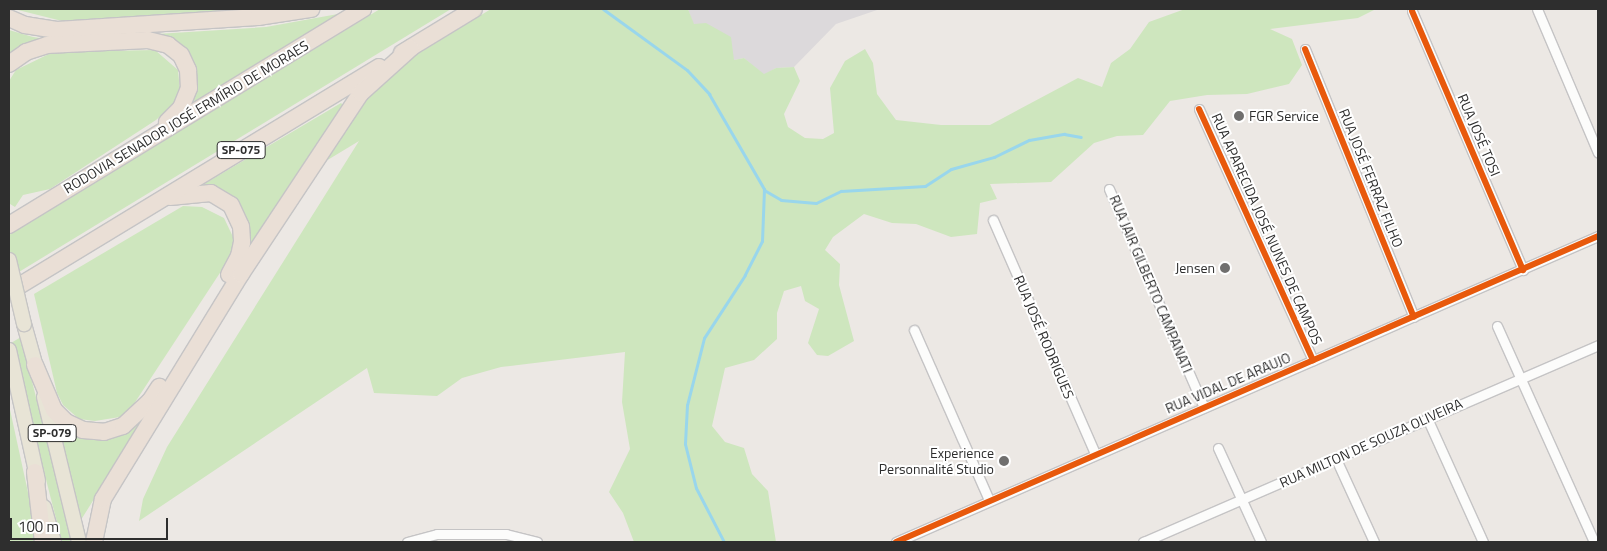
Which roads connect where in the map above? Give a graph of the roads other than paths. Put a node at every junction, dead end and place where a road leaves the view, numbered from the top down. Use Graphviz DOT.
graph roads {
  1 [pos="311,9"];
  2 [pos="363,9"];
  3 [pos="474,9"];
  4 [pos="1537,9"];
  5 [pos="1412,11"];
  6 [pos="9,18"];
  7 [pos="411,48"];
  8 [pos="1305,49"];
  9 [pos="9,64"];
  10 [pos="1199,108"];
  11 [pos="148,140"];
  12 [pos="1598,153"];
  13 [pos="1109,189"];
  14 [pos="160,199"];
  15 [pos="993,220"];
  16 [pos="9,225"];
  17 [pos="1598,236"];
  18 [pos="9,260"];
  19 [pos="1523,270"];
  20 [pos="9,292"];
  21 [pos="1414,316"];
  22 [pos="1497,326"];
  23 [pos="914,330"];
  24 [pos="1598,345"];
  25 [pos="9,350"];
  26 [pos="1313,360"];
  27 [pos="35,365"];
  28 [pos="1520,379"];
  29 [pos="1204,408"];
  30 [pos="1427,418"];
  31 [pos="1218,448"];
  32 [pos="1095,454"];
  33 [pos="1336,459"];
  34 [pos="35,472"];
  35 [pos="1242,499"];
  36 [pos="989,500"];
  37 [pos="43,542"];
  38 [pos="54,542"];
  39 [pos="80,542"];
  40 [pos="94,542"];
  41 [pos="407,542"];
  42 [pos="537,542"];
  43 [pos="896,542"];
  44 [pos="1143,542"];
  45 [pos="1261,542"];
  46 [pos="1374,542"];
  47 [pos="1483,542"];
  48 [pos="1594,542"];
  1 -- 6 [label="highway"];
  2 -- 11 [label="highway, RODOVIA SENADOR JOSÉ ERMÍRIO DE MORAES"];
  3 -- 7 [label="highway, SP-075"];
  4 -- 12 [label="street"];
  5 -- 19 [label="street, RUA JOSÉ TOSI"];
  7 -- 14 [label="highway, SP-075"];
  7 -- 40 [label="highway"];
  8 -- 21 [label="street, RUA JOSÉ FERRAZ FILHO"];
  9 -- 11 [label="highway"];
  10 -- 26 [label="street, RUA APARECIDA JOSÉ NUNES DE CAMPOS"];
  11 -- 16 [label="highway, RODOVIA SENADOR JOSÉ ERMÍRIO DE MORAES"];
  13 -- 29 [label="street, RUA JAIR GILBERTO CAMPANATI"];
  14 -- 20 [label="highway, SP-075"];
  14 -- 27 [label="highway"];
  15 -- 32 [label="street, RUA JOSÉ RODRIGUES"];
  17 -- 19 [label="street, RUA VIDAL DE ARAUJO"];
  18 -- 27 [label="main road, SP-079, bridge"];
  19 -- 21 [label="street, RUA VIDAL DE ARAUJO"];
  21 -- 26 [label="street, RUA VIDAL DE ARAUJO"];
  22 -- 28 [label="street"];
  23 -- 36 [label="street"];
  24 -- 28 [label="street, RUA MILTON DE SOUZA OLIVEIRA"];
  25 -- 34 [label="main road, SP-079"];
  26 -- 29 [label="street, RUA VIDAL DE ARAUJO"];
  27 -- 39 [label="main road, SP-079"];
  28 -- 30 [label="street, RUA MILTON DE SOUZA OLIVEIRA"];
  28 -- 48 [label="street"];
  29 -- 32 [label="street, RUA VIDAL DE ARAUJO"];
  30 -- 33 [label="street, RUA MILTON DE SOUZA OLIVEIRA"];
  30 -- 47 [label="street"];
  31 -- 35 [label="street"];
  32 -- 36 [label="street, RUA VIDAL DE ARAUJO"];
  33 -- 35 [label="street, RUA MILTON DE SOUZA OLIVEIRA"];
  33 -- 46 [label="street"];
  34 -- 37 [label="highway"];
  34 -- 38 [label="main road, SP-079"];
  35 -- 44 [label="street, RUA MILTON DE SOUZA OLIVEIRA"];
  35 -- 45 [label="street"];
  36 -- 43 [label="street, RUA VIDAL DE ARAUJO"];
  41 -- 42 [label="street"];
}
